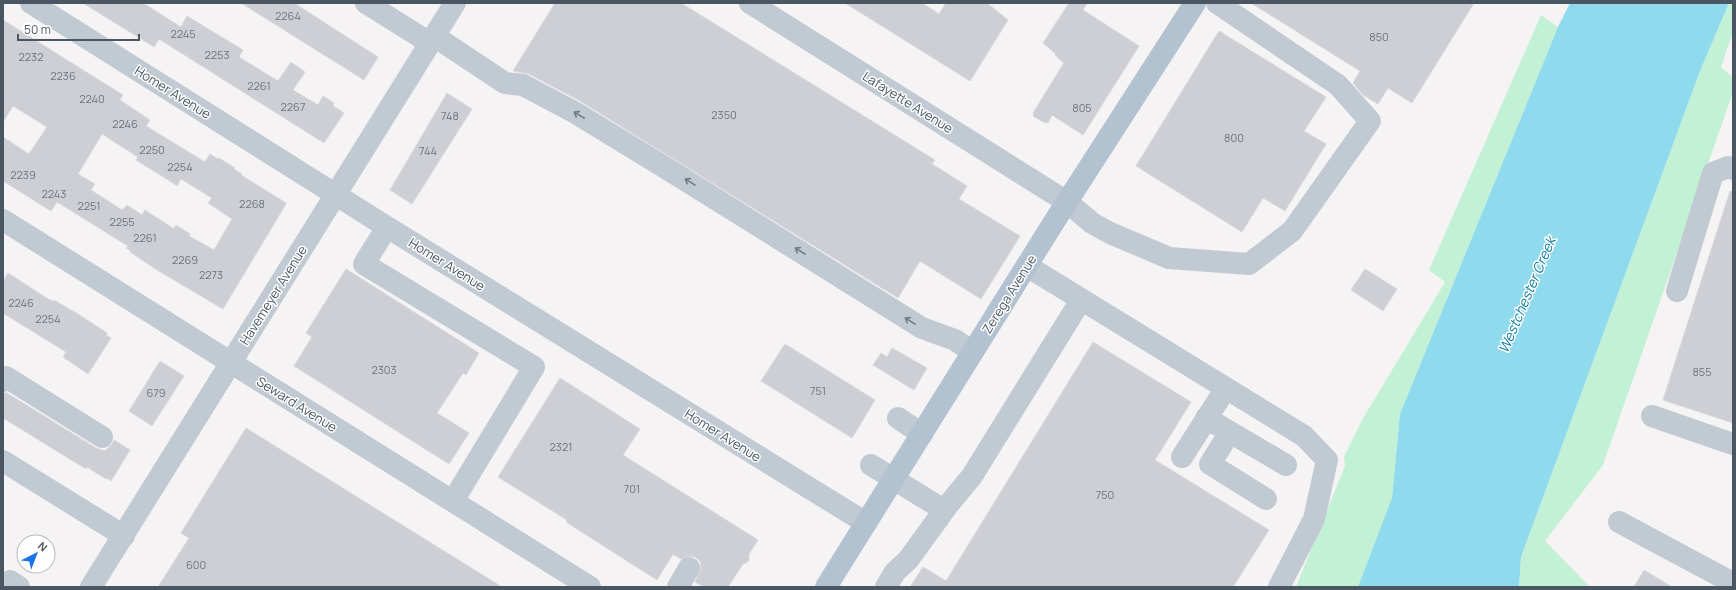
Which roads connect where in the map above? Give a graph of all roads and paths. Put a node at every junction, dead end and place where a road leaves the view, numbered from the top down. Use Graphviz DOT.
graph roads {
  1 [pos="31,3"];
  2 [pos="366,3"];
  3 [pos="455,3"];
  4 [pos="750,3"];
  5 [pos="1195,3"];
  6 [pos="1217,3"];
  7 [pos="432,40"];
  8 [pos="1733,169"];
  9 [pos="336,194"];
  10 [pos="1067,202"];
  11 [pos="3,220"];
  12 [pos="387,227"];
  13 [pos="1026,266"];
  14 [pos="1677,291"];
  15 [pos="1081,300"];
  16 [pos="973,352"];
  17 [pos="231,363"];
  18 [pos="4,378"];
  19 [pos="1226,388"];
  20 [pos="1652,416"];
  21 [pos="898,418"];
  22 [pos="1206,418"];
  23 [pos="1230,432"];
  24 [pos="922,434"];
  25 [pos="102,437"];
  26 [pos="1733,444"];
  27 [pos="1182,457"];
  28 [pos="3,461"];
  29 [pos="1286,464"];
  30 [pos="871,465"];
  31 [pos="894,479"];
  32 [pos="1266,498"];
  33 [pos="453,502"];
  34 [pos="944,510"];
  35 [pos="1619,522"];
  36 [pos="866,523"];
  37 [pos="124,536"];
  38 [pos="689,568"];
  39 [pos="1733,583"];
  40 [pos="91,587"];
  41 [pos="590,587"];
  42 [pos="678,587"];
  43 [pos="826,587"];
  44 [pos="886,587"];
  45 [pos="1279,587"];
  1 -- 9 [label="street, Homer Avenue"];
  2 -- 7 [label="street"];
  3 -- 7 [label="street, Havemeyer Avenue"];
  4 -- 10 [label="street, Lafayette Avenue"];
  5 -- 10 [label="main road, Zerega Avenue"];
  6 -- 10 [label="street, Lafayette Avenue"];
  7 -- 9 [label="street, Havemeyer Avenue"];
  16 -- 7 [label="street, one-way"];
  8 -- 14 [label="street"];
  9 -- 12 [label="street, Homer Avenue"];
  9 -- 17 [label="street, Havemeyer Avenue"];
  10 -- 13 [label="main road, Zerega Avenue"];
  11 -- 17 [label="street, Seward Avenue"];
  12 -- 33 [label="street"];
  12 -- 36 [label="street, Homer Avenue"];
  13 -- 15 [label="street"];
  13 -- 16 [label="main road, Zerega Avenue"];
  15 -- 19 [label="street"];
  15 -- 34 [label="street"];
  16 -- 24 [label="main road, Zerega Avenue"];
  17 -- 33 [label="street, Seward Avenue"];
  17 -- 37 [label="street, Havemeyer Avenue"];
  18 -- 25 [label="street"];
  19 -- 22 [label="street"];
  19 -- 45 [label="street"];
  20 -- 26 [label="street"];
  21 -- 24 [label="street"];
  22 -- 23 [label="street"];
  22 -- 27 [label="street"];
  23 -- 29 [label="street"];
  23 -- 32 [label="street"];
  24 -- 31 [label="main road, Zerega Avenue"];
  28 -- 37 [label="street"];
  30 -- 31 [label="street"];
  31 -- 34 [label="street"];
  31 -- 36 [label="main road, Zerega Avenue"];
  33 -- 41 [label="street, Seward Avenue"];
  34 -- 44 [label="street"];
  35 -- 39 [label="street"];
  36 -- 43 [label="main road, Zerega Avenue"];
  37 -- 40 [label="street, Havemeyer Avenue"];
  38 -- 42 [label="street"];
}
